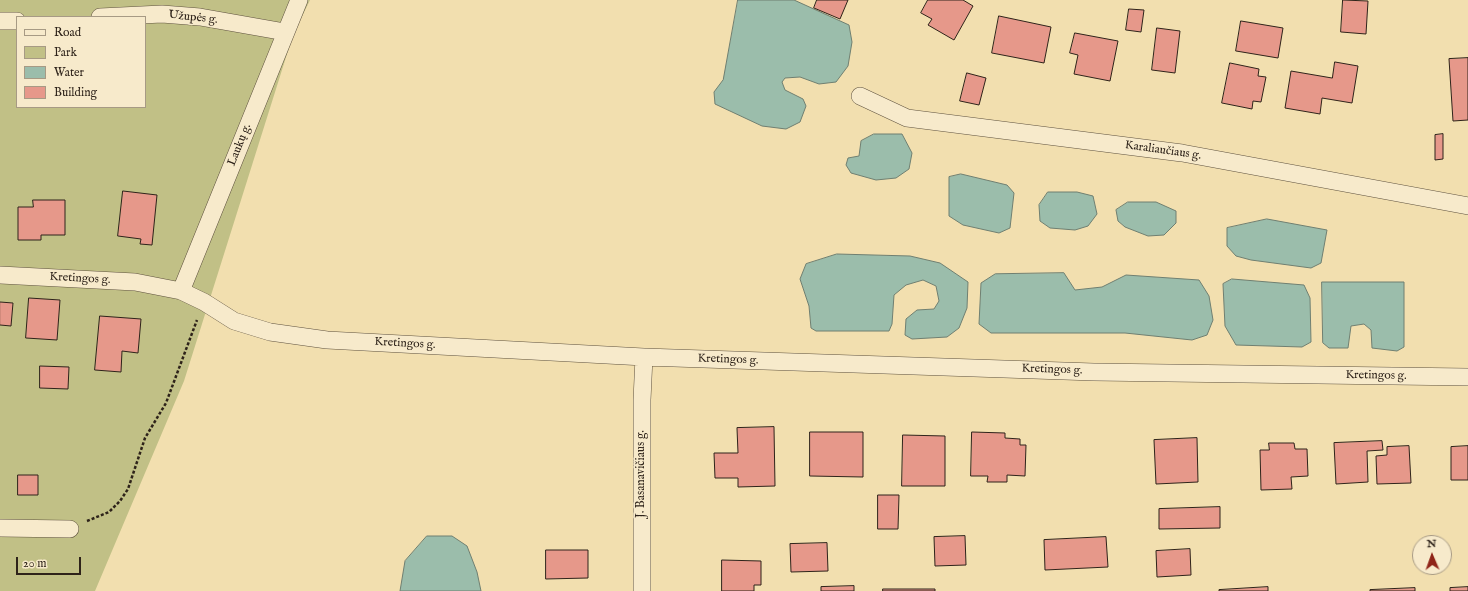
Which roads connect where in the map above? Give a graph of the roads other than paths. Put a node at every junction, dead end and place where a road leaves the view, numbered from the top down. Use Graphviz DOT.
graph roads {
  1 [pos="299,0"];
  2 [pos="121,16"];
  3 [pos="16,20"];
  4 [pos="0,21"];
  5 [pos="285,32"];
  6 [pos="860,96"];
  7 [pos="1468,206"];
  8 [pos="0,275"];
  9 [pos="181,291"];
  10 [pos="644,357"];
  11 [pos="1468,377"];
  12 [pos="0,528"];
  13 [pos="70,528"];
  14 [pos="642,591"];
  1 -- 5 [label="street, Laukų g."];
  2 -- 5 [label="street, Užupės g."];
  3 -- 4 [label="street"];
  5 -- 9 [label="street, Laukų g."];
  6 -- 7 [label="street, Karaliaučiaus g."];
  8 -- 9 [label="street, Kretingos g."];
  9 -- 10 [label="street, Kretingos g."];
  10 -- 11 [label="street, Kretingos g."];
  10 -- 14 [label="street, J. Basanavičiaus g."];
  12 -- 13 [label="street"];
}
